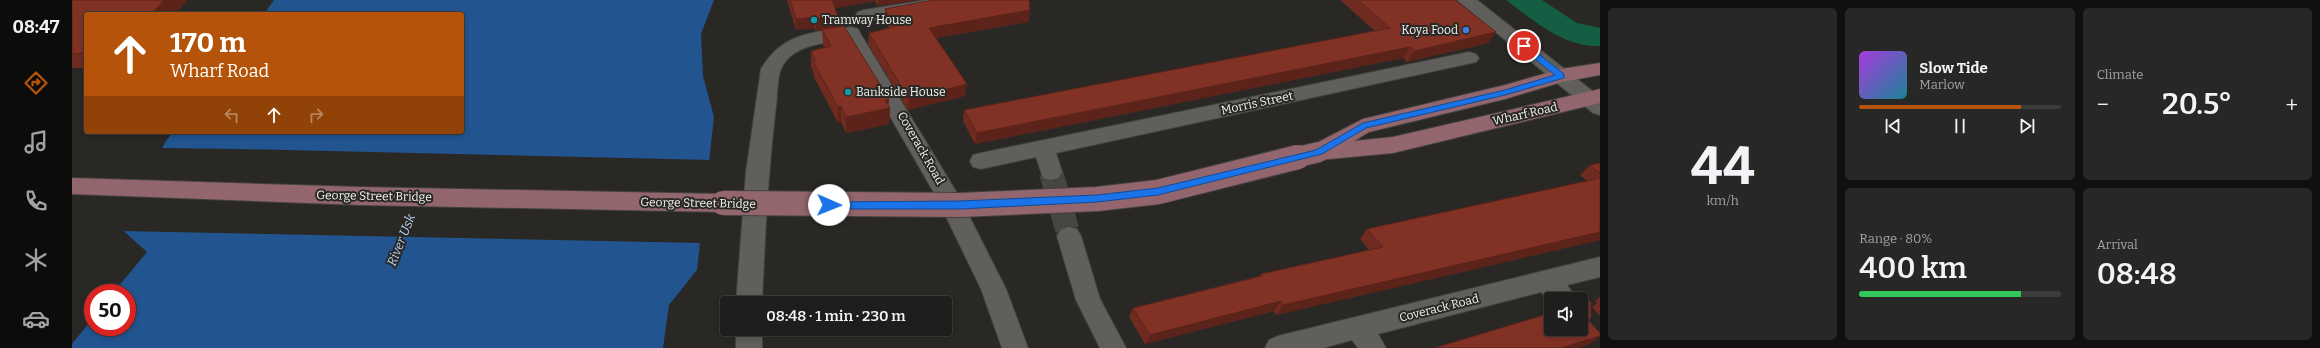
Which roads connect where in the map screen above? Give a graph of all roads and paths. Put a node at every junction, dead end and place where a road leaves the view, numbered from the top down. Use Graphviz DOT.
graph roads {
  1 [pos="958,0"];
  2 [pos="1466,0"];
  3 [pos="864,16"];
  4 [pos="1469,58"];
  5 [pos="1600,69"];
  6 [pos="1561,76"];
  7 [pos="1596,101"];
  8 [pos="1451,131"];
  9 [pos="1044,148"];
  10 [pos="1319,152"];
  11 [pos="981,161"];
  12 [pos="1051,172"];
  13 [pos="72,186"];
  14 [pos="1069,236"];
  15 [pos="1600,267"];
  16 [pos="1546,281"];
  17 [pos="1557,292"];
  18 [pos="749,296"];
  19 [pos="1358,328"];
  20 [pos="749,336"];
  21 [pos="749,348"];
  22 [pos="1015,348"];
  23 [pos="1113,348"];
  24 [pos="1278,348"];
  25 [pos="1373,348"];
  1 -- 3 [label="street"];
  2 -- 6 [label="street"];
  4 -- 9 [label="street, Morris Street"];
  5 -- 6 [label="main road"];
  6 -- 7 [label="street"];
  6 -- 10 [label="main road, George Street Bridge"];
  7 -- 8 [label="main road, Wharf Road"];
  8 -- 10 [label="main road, George Street Bridge"];
  9 -- 11 [label="street, Morris Street"];
  9 -- 12 [label="street"];
  10 -- 13 [label="main road, George Street Bridge, bridge"];
  14 -- 23 [label="street"];
  15 -- 16 [label="street, Coverack Road"];
  16 -- 17 [label="street"];
  16 -- 19 [label="street, Coverack Road"];
  18 -- 22 [label="street, Coverack Road"];
  19 -- 24 [label="street, Coverack Road"];
  19 -- 25 [label="street"];
  20 -- 21 [label="street"];
}
